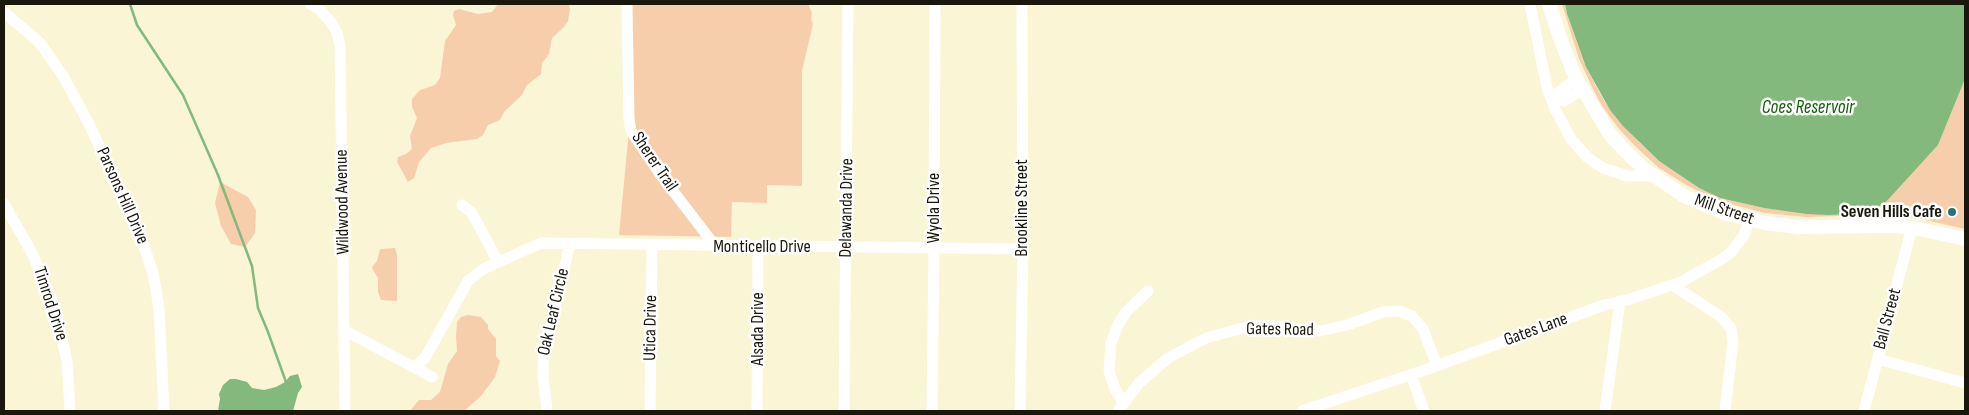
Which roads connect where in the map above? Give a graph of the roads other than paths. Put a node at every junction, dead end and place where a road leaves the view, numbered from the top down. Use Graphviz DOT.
graph roads {
  1 [pos="310,4"];
  2 [pos="626,4"];
  3 [pos="848,4"];
  4 [pos="935,4"];
  5 [pos="1022,4"];
  6 [pos="1530,4"];
  7 [pos="1540,4"];
  8 [pos="1549,4"];
  9 [pos="4,12"];
  10 [pos="1561,41"];
  11 [pos="1580,84"];
  12 [pos="1551,98"];
  13 [pos="1654,176"];
  14 [pos="4,204"];
  15 [pos="462,205"];
  16 [pos="1750,220"];
  17 [pos="1912,227"];
  18 [pos="1965,239"];
  19 [pos="570,244"];
  20 [pos="652,246"];
  21 [pos="716,246"];
  22 [pos="758,247"];
  23 [pos="846,247"];
  24 [pos="934,249"];
  25 [pos="1023,249"];
  26 [pos="498,262"];
  27 [pos="1672,285"];
  28 [pos="1148,291"];
  29 [pos="1620,301"];
  30 [pos="344,330"];
  31 [pos="1878,359"];
  32 [pos="1437,366"];
  33 [pos="415,367"];
  34 [pos="1412,375"];
  35 [pos="432,377"];
  36 [pos="1965,383"];
  37 [pos="1120,407"];
  38 [pos="1322,408"];
  39 [pos="547,410"];
  40 [pos="70,411"];
  41 [pos="164,411"];
  42 [pos="345,411"];
  43 [pos="650,411"];
  44 [pos="757,411"];
  45 [pos="844,411"];
  46 [pos="932,411"];
  47 [pos="1020,411"];
  48 [pos="1302,411"];
  49 [pos="1424,411"];
  50 [pos="1605,411"];
  51 [pos="1724,411"];
  52 [pos="1864,411"];
  1 -- 30 [label="street, Wildwood Avenue"];
  2 -- 21 [label="street, Sherer Trail"];
  3 -- 23 [label="street, Delawanda Drive"];
  4 -- 24 [label="street, Wyola Drive"];
  5 -- 25 [label="street, Brookline Street"];
  6 -- 12 [label="street"];
  7 -- 10 [label="main road, Mill Street"];
  8 -- 10 [label="main road, Mill Street"];
  9 -- 41 [label="street, Parsons Hill Drive"];
  10 -- 11 [label="main road, Mill Street"];
  11 -- 12 [label="street"];
  11 -- 13 [label="main road, Mill Street"];
  12 -- 13 [label="street"];
  13 -- 16 [label="main road, Mill Street"];
  14 -- 40 [label="street, Timrod Drive"];
  15 -- 26 [label="street"];
  16 -- 17 [label="main road, Mill Street"];
  16 -- 27 [label="street, Gates Lane"];
  17 -- 18 [label="main road, Mill Street"];
  17 -- 31 [label="street, Ball Street"];
  19 -- 20 [label="street, Monticello Drive"];
  19 -- 26 [label="street, Monticello Drive"];
  19 -- 39 [label="street, Oak Leaf Circle"];
  20 -- 21 [label="street, Monticello Drive"];
  20 -- 43 [label="street, Utica Drive"];
  21 -- 22 [label="street, Monticello Drive"];
  22 -- 23 [label="street, Monticello Drive"];
  22 -- 44 [label="street, Alsada Drive"];
  23 -- 24 [label="street, Monticello Drive"];
  23 -- 45 [label="street, Delawanda Drive"];
  24 -- 25 [label="street, Monticello Drive"];
  24 -- 46 [label="street, Wyola Drive"];
  25 -- 47 [label="street, Brookline Street"];
  26 -- 33 [label="street, Monticello Drive"];
  27 -- 29 [label="street, Gates Lane"];
  27 -- 51 [label="street"];
  28 -- 37 [label="street"];
  29 -- 32 [label="street, Gates Lane"];
  29 -- 50 [label="street"];
  30 -- 33 [label="street"];
  30 -- 42 [label="street, Wildwood Avenue"];
  31 -- 36 [label="street"];
  31 -- 52 [label="street, Ball Street"];
  32 -- 34 [label="street, Gates Lane"];
  32 -- 37 [label="street, Gates Road"];
  33 -- 35 [label="street"];
  34 -- 38 [label="street, Gates Lane"];
  34 -- 49 [label="street"];
  38 -- 48 [label="street, Gates Lane"];
}
